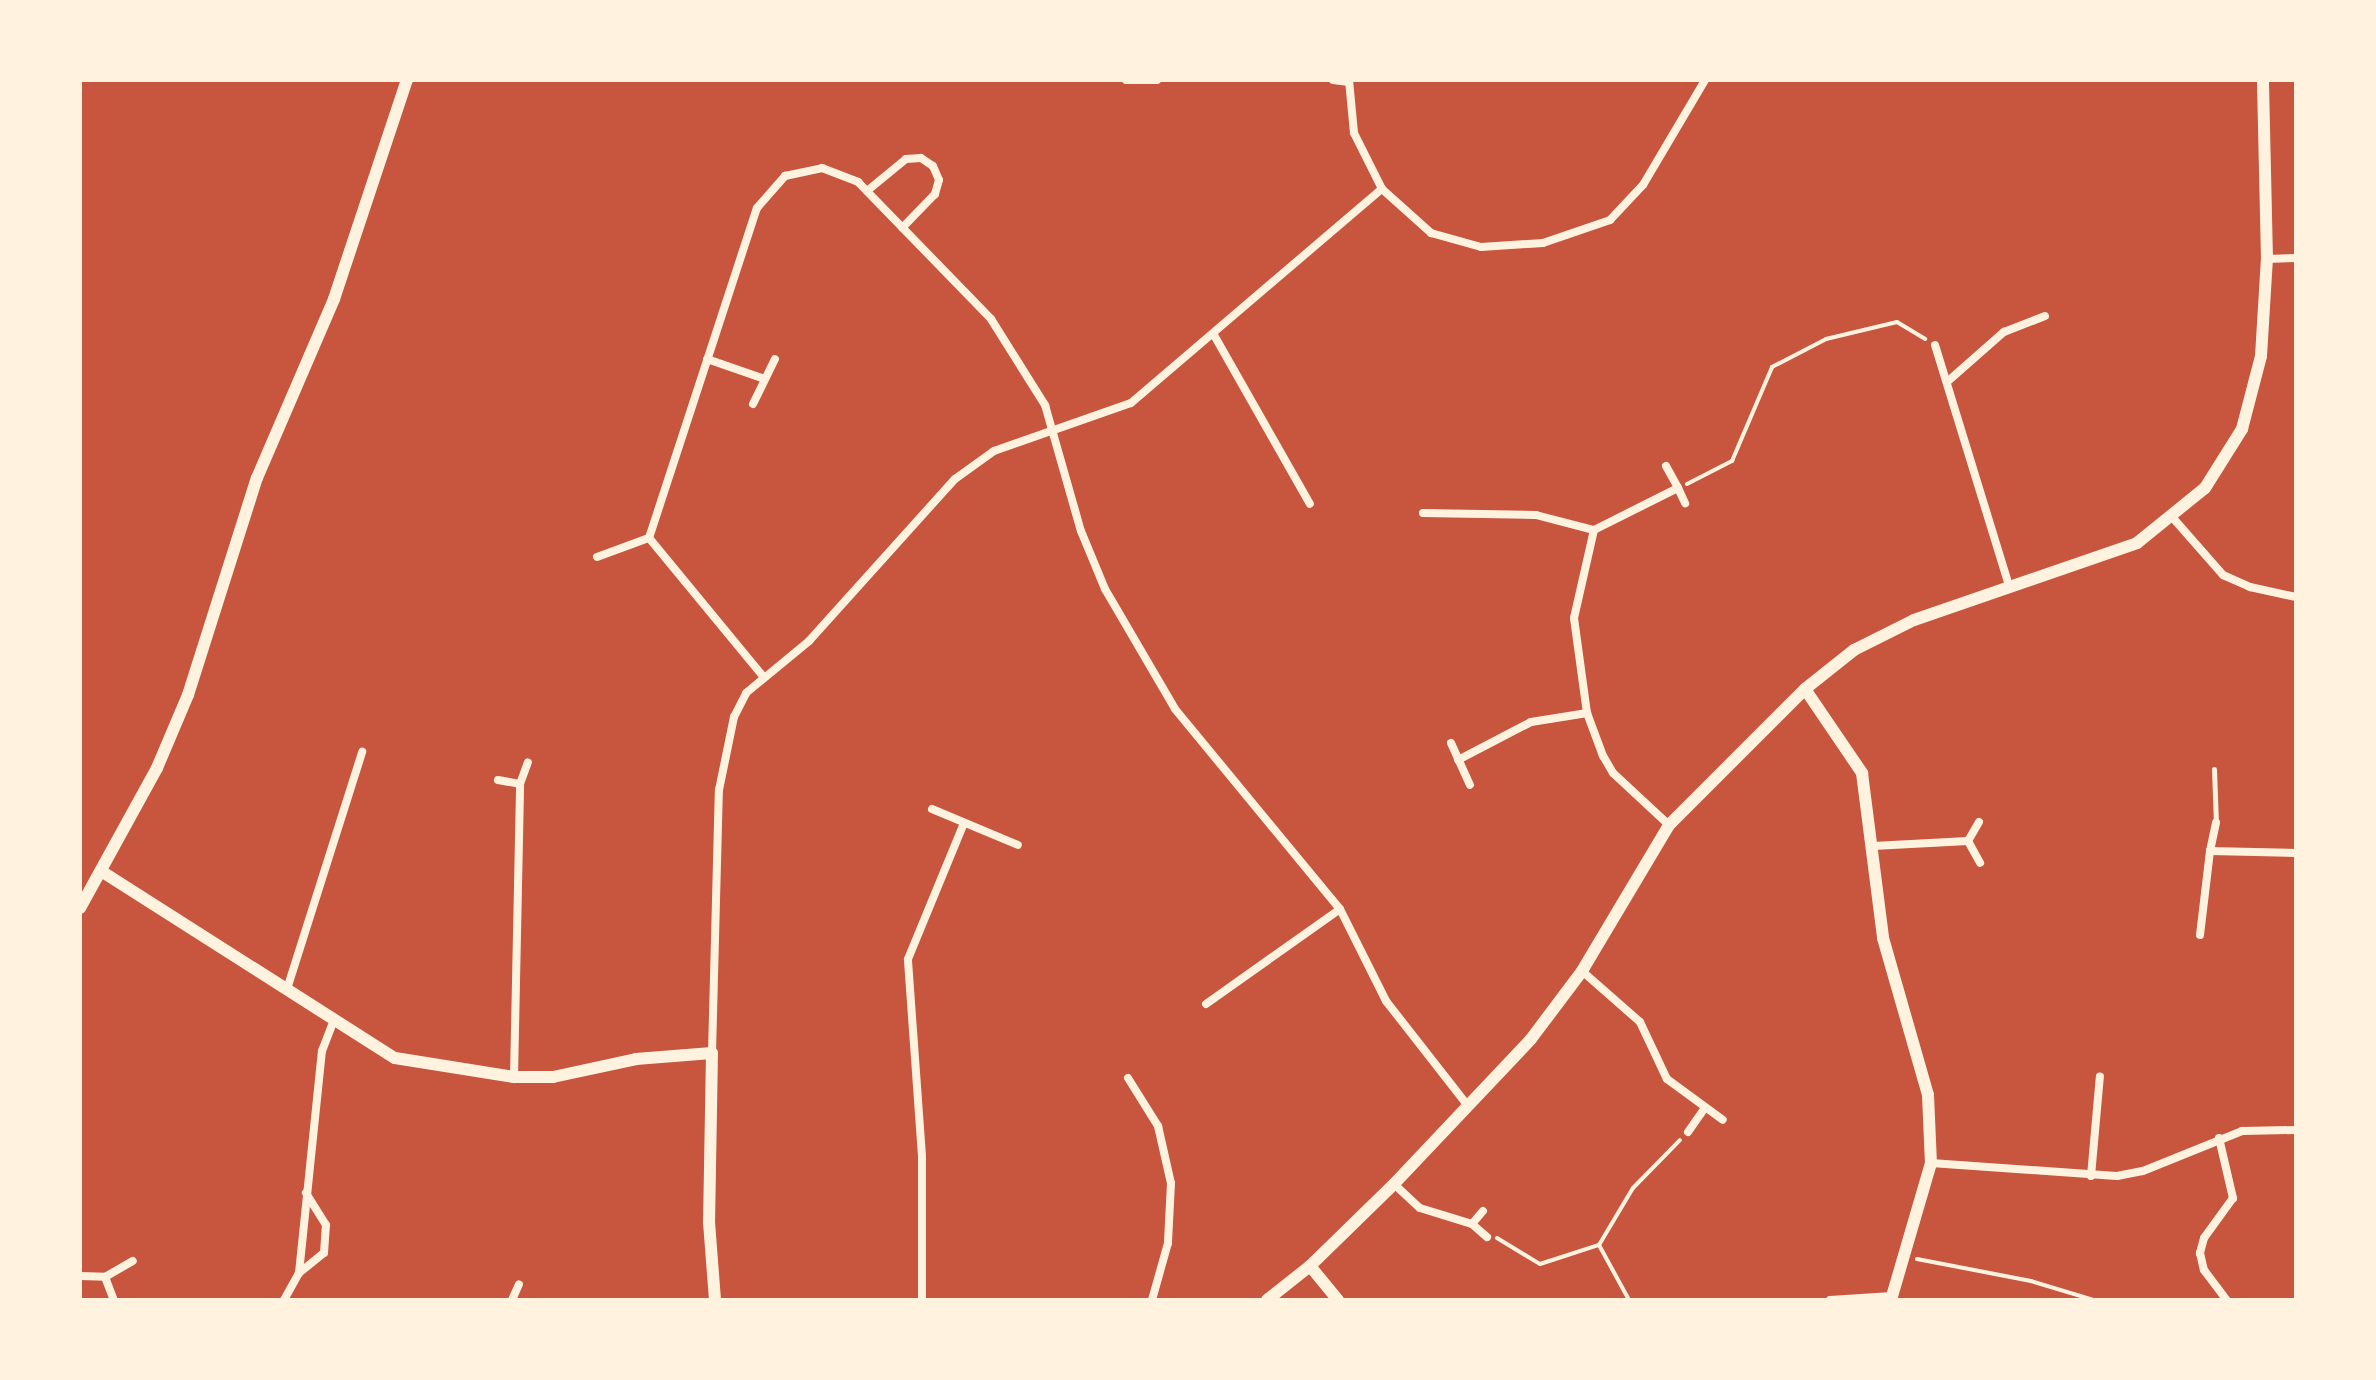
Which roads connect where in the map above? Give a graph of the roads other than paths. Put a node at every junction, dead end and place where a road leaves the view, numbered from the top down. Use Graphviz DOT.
graph roads {
  1 [pos="407,80"];
  2 [pos="1126,80"];
  3 [pos="1157,80"];
  4 [pos="1333,80"];
  5 [pos="1705,80"];
  6 [pos="2263,80"];
  7 [pos="1349,81"];
  8 [pos="1382,189"];
  9 [pos="867,191"];
  10 [pos="902,228"];
  11 [pos="2296,258"];
  12 [pos="2267,259"];
  13 [pos="2045,316"];
  14 [pos="1214,335"];
  15 [pos="1935,345"];
  16 [pos="707,359"];
  17 [pos="775,359"];
  18 [pos="765,379"];
  19 [pos="1947,382"];
  20 [pos="753,404"];
  21 [pos="1055,430"];
  22 [pos="1666,466"];
  23 [pos="1678,488"];
  24 [pos="1685,503"];
  25 [pos="1310,504"];
  26 [pos="1423,513"];
  27 [pos="2173,518"];
  28 [pos="1594,530"];
  29 [pos="649,538"];
  30 [pos="597,557"];
  31 [pos="2009,586"];
  32 [pos="2296,597"];
  33 [pos="762,675"];
  34 [pos="1805,689"];
  35 [pos="1587,713"];
  36 [pos="1451,743"];
  37 [pos="362,752"];
  38 [pos="1458,760"];
  39 [pos="528,762"];
  40 [pos="2214,769"];
  41 [pos="498,780"];
  42 [pos="520,784"];
  43 [pos="1470,785"];
  44 [pos="932,809"];
  45 [pos="1979,822"];
  46 [pos="964,823"];
  47 [pos="2216,823"];
  48 [pos="1669,825"];
  49 [pos="1968,841"];
  50 [pos="1018,845"];
  51 [pos="1873,846"];
  52 [pos="2210,851"];
  53 [pos="2296,853"];
  54 [pos="1980,863"];
  55 [pos="101,871"];
  56 [pos="80,908"];
  57 [pos="1340,909"];
  58 [pos="2200,935"];
  59 [pos="1582,971"];
  60 [pos="287,989"];
  61 [pos="1206,1004"];
  62 [pos="334,1020"];
  63 [pos="712,1053"];
  64 [pos="2100,1076"];
  65 [pos="514,1077"];
  66 [pos="1128,1078"];
  67 [pos="1468,1106"];
  68 [pos="1705,1108"];
  69 [pos="1723,1120"];
  70 [pos="2296,1130"];
  71 [pos="1688,1132"];
  72 [pos="2219,1138"];
  73 [pos="1931,1163"];
  74 [pos="2091,1176"];
  75 [pos="1394,1184"];
  76 [pos="306,1192"];
  77 [pos="1483,1211"];
  78 [pos="1472,1224"];
  79 [pos="1487,1237"];
  80 [pos="133,1261"];
  81 [pos="1310,1266"];
  82 [pos="299,1273"];
  83 [pos="80,1276"];
  84 [pos="105,1277"];
  85 [pos="519,1284"];
  86 [pos="1892,1298"];
  87 [pos="114,1300"];
  88 [pos="284,1300"];
  89 [pos="512,1300"];
  90 [pos="715,1300"];
  91 [pos="922,1300"];
  92 [pos="1152,1300"];
  93 [pos="1267,1300"];
  94 [pos="1338,1300"];
  95 [pos="1830,1300"];
  96 [pos="2227,1300"];
  1 -- 55 [label="street"];
  2 -- 3 [label="street"];
  4 -- 7 [label="street"];
  5 -- 8 [label="street"];
  6 -- 12 [label="street"];
  7 -- 8 [label="street"];
  8 -- 14 [label="street"];
  9 -- 10 [label="street"];
  9 -- 10 [label="street"];
  9 -- 16 [label="street"];
  10 -- 21 [label="street"];
  11 -- 12 [label="street"];
  12 -- 27 [label="street"];
  13 -- 19 [label="street"];
  14 -- 21 [label="street"];
  14 -- 25 [label="street"];
  15 -- 19 [label="street"];
  16 -- 18 [label="street"];
  16 -- 29 [label="street"];
  17 -- 18 [label="street"];
  18 -- 20 [label="street"];
  19 -- 31 [label="street"];
  21 -- 33 [label="street"];
  21 -- 57 [label="street"];
  22 -- 23 [label="street"];
  23 -- 24 [label="street"];
  23 -- 28 [label="street"];
  26 -- 28 [label="street"];
  27 -- 31 [label="street"];
  27 -- 32 [label="street"];
  28 -- 35 [label="street"];
  29 -- 30 [label="street"];
  29 -- 33 [label="street"];
  31 -- 34 [label="street"];
  33 -- 63 [label="street"];
  34 -- 48 [label="street"];
  34 -- 51 [label="street"];
  35 -- 38 [label="street"];
  35 -- 48 [label="street"];
  36 -- 38 [label="street"];
  37 -- 60 [label="street"];
  38 -- 43 [label="street"];
  39 -- 42 [label="street"];
  40 -- 47 [label="lane"];
  41 -- 42 [label="street"];
  42 -- 65 [label="street"];
  44 -- 46 [label="street"];
  45 -- 49 [label="street"];
  46 -- 50 [label="street"];
  46 -- 91 [label="street"];
  47 -- 52 [label="street"];
  48 -- 59 [label="street"];
  49 -- 51 [label="street"];
  49 -- 54 [label="street"];
  51 -- 73 [label="street"];
  52 -- 53 [label="street"];
  52 -- 58 [label="street"];
  55 -- 56 [label="street"];
  55 -- 60 [label="street"];
  57 -- 61 [label="street"];
  57 -- 67 [label="street"];
  59 -- 67 [label="street"];
  59 -- 68 [label="street"];
  60 -- 62 [label="street"];
  62 -- 65 [label="street"];
  62 -- 76 [label="street"];
  63 -- 65 [label="street"];
  63 -- 90 [label="street"];
  64 -- 74 [label="street"];
  66 -- 92 [label="street"];
  67 -- 75 [label="street"];
  68 -- 69 [label="street"];
  68 -- 71 [label="street"];
  70 -- 72 [label="street"];
  72 -- 74 [label="street"];
  72 -- 96 [label="street"];
  73 -- 74 [label="street"];
  73 -- 86 [label="street"];
  75 -- 78 [label="street"];
  75 -- 81 [label="street"];
  76 -- 82 [label="street"];
  76 -- 82 [label="street"];
  77 -- 78 [label="street"];
  78 -- 79 [label="street"];
  80 -- 84 [label="street"];
  81 -- 93 [label="street"];
  81 -- 94 [label="street"];
  82 -- 88 [label="street"];
  83 -- 84 [label="street"];
  84 -- 87 [label="street"];
  85 -- 89 [label="street"];
  86 -- 95 [label="street"];
}
